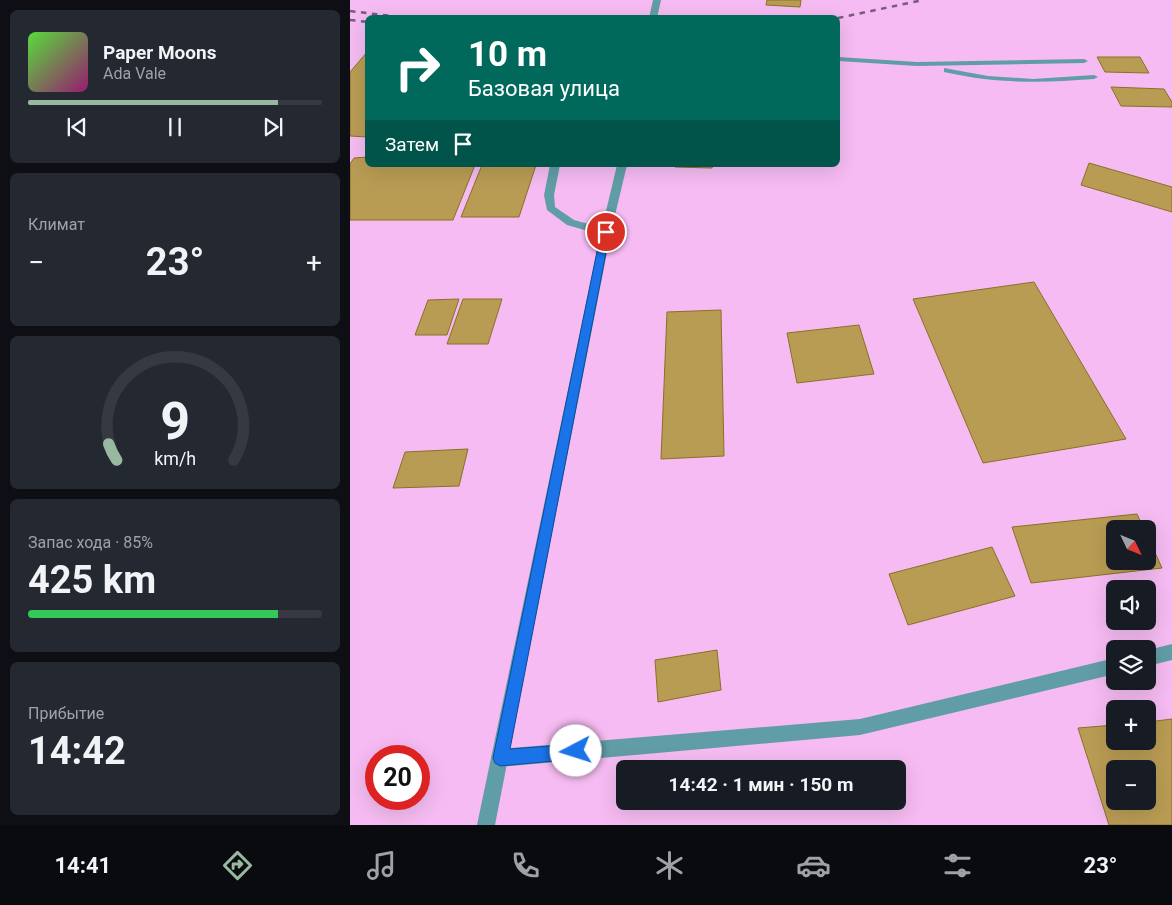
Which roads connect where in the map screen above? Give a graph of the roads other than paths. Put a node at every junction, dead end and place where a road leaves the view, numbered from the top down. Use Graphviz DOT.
graph roads {
  1 [pos="657,0"];
  2 [pos="654,15"];
  3 [pos="840,59"];
  4 [pos="1084,61"];
  5 [pos="917,64"];
  6 [pos="1094,77"];
  7 [pos="556,167"];
  8 [pos="622,167"];
  9 [pos="606,232"];
  10 [pos="1172,652"];
  11 [pos="1156,656"];
  12 [pos="1106,668"];
  13 [pos="500,758"];
  14 [pos="486,825"];
  1 -- 2 [label="street"];
  3 -- 5 [label="street"];
  4 -- 5 [label="street"];
  5 -- 6 [label="street"];
  7 -- 9 [label="street"];
  8 -- 9 [label="street"];
  9 -- 13 [label="street"];
  10 -- 11 [label="street"];
  12 -- 13 [label="street"];
  13 -- 14 [label="street"];
}
